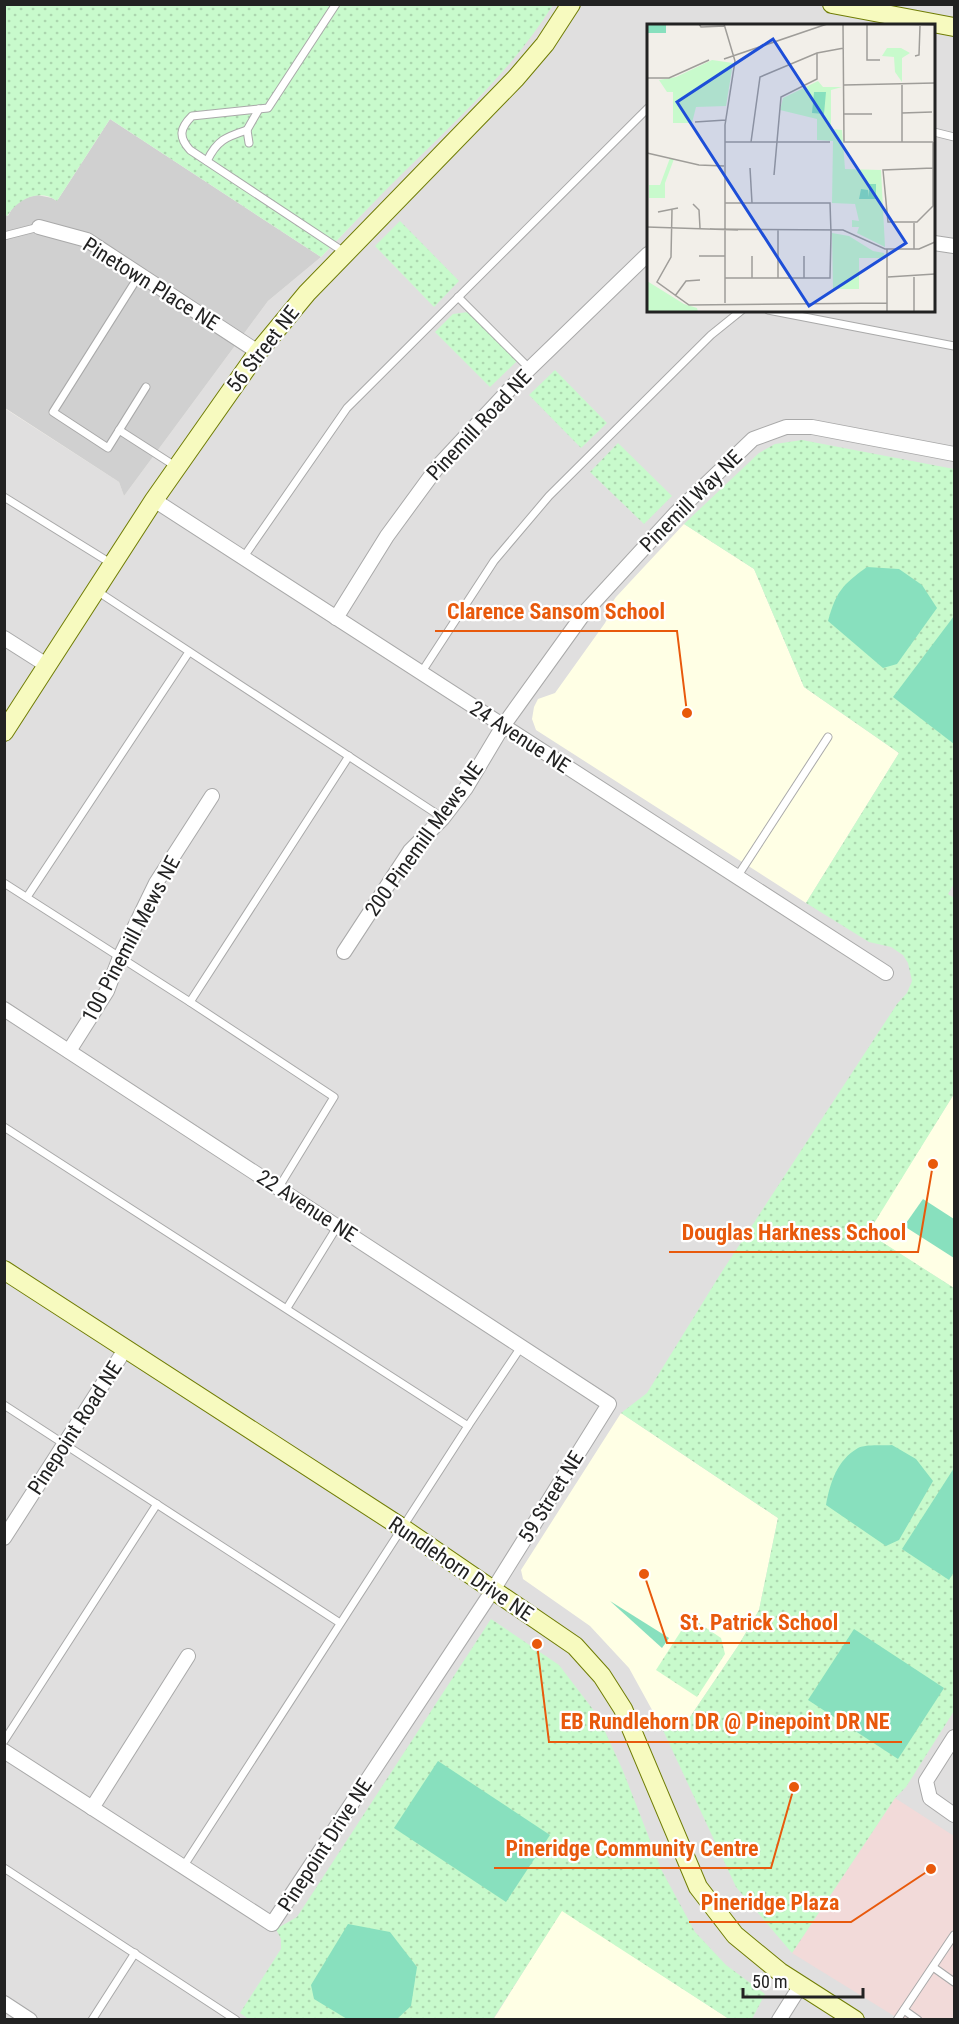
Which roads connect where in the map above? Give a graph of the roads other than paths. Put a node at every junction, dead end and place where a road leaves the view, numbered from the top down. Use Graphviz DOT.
graph roads {
  1 [pos="336,4"];
  2 [pos="571,4"];
  3 [pos="832,4"];
  4 [pos="954,27"];
  5 [pos="259,109"];
  6 [pos="647,109"];
  7 [pos="247,130"];
  8 [pos="935,132"];
  9 [pos="954,136"];
  10 [pos="249,143"];
  11 [pos="207,161"];
  12 [pos="39,227"];
  13 [pos="4,236"];
  14 [pos="935,243"];
  15 [pos="954,246"];
  16 [pos="346,254"];
  17 [pos="647,255"];
  18 [pos="140,274"];
  19 [pos="459,297"];
  20 [pos="740,312"];
  21 [pos="778,312"];
  22 [pos="954,346"];
  23 [pos="258,352"];
  24 [pos="530,369"];
  25 [pos="146,387"];
  26 [pos="119,430"];
  27 [pos="954,454"];
  28 [pos="177,467"];
  29 [pos="4,497"];
  30 [pos="154,500"];
  31 [pos="243,558"];
  32 [pos="114,565"];
  33 [pos="97,591"];
  34 [pos="336,618"];
  35 [pos="4,638"];
  36 [pos="189,652"];
  37 [pos="48,666"];
  38 [pos="421,673"];
  39 [pos="503,726"];
  40 [pos="4,732"];
  41 [pos="828,737"];
  42 [pos="348,756"];
  43 [pos="212,796"];
  44 [pos="443,818"];
  45 [pos="737,877"];
  46 [pos="4,883"];
  47 [pos="27,897"];
  48 [pos="344,952"];
  49 [pos="120,957"];
  50 [pos="886,973"];
  51 [pos="190,1002"];
  52 [pos="4,1009"];
  53 [pos="69,1051"];
  54 [pos="4,1127"];
  55 [pos="279,1187"];
  56 [pos="337,1227"];
  57 [pos="4,1270"];
  58 [pos="286,1308"];
  59 [pos="521,1347"];
  60 [pos="126,1348"];
  61 [pos="609,1404"];
  62 [pos="4,1405"];
  63 [pos="468,1426"];
  64 [pos="65,1444"];
  65 [pos="157,1504"];
  66 [pos="401,1527"];
  67 [pos="4,1538"];
  68 [pos="493,1590"];
  69 [pos="340,1623"];
  70 [pos="188,1656"];
  71 [pos="954,1737"];
  72 [pos="4,1741"];
  73 [pos="4,1751"];
  74 [pos="92,1808"];
  75 [pos="954,1815"];
  76 [pos="183,1867"];
  77 [pos="4,1868"];
  78 [pos="954,1935"];
  79 [pos="135,1953"];
  80 [pos="933,1967"];
  81 [pos="954,1982"];
  82 [pos="801,1985"];
  83 [pos="4,2003"];
  84 [pos="904,2010"];
  85 [pos="30,2019"];
  86 [pos="92,2019"];
  87 [pos="237,2019"];
  88 [pos="779,2019"];
  89 [pos="855,2019"];
  90 [pos="897,2019"];
  91 [pos="918,2019"];
  1 -- 5 [label="lane"];
  2 -- 16 [label="street, 56 Street NE"];
  3 -- 4 [label="street"];
  5 -- 7 [label="lane"];
  5 -- 11 [label="lane"];
  6 -- 19 [label="lane"];
  7 -- 10 [label="lane"];
  7 -- 11 [label="lane"];
  8 -- 9 [label="lane"];
  11 -- 16 [label="lane"];
  12 -- 13 [label="lane"];
  12 -- 18 [label="street, Pinetown Place NE"];
  14 -- 15 [label="street"];
  16 -- 23 [label="street, 56 Street NE"];
  17 -- 24 [label="street, Pinemill Road NE"];
  18 -- 23 [label="street, Pinetown Place NE"];
  18 -- 26 [label="lane"];
  19 -- 24 [label="lane"];
  19 -- 31 [label="lane"];
  20 -- 38 [label="lane"];
  21 -- 22 [label="lane"];
  23 -- 28 [label="street, 56 Street NE"];
  24 -- 34 [label="street, Pinemill Road NE"];
  25 -- 26 [label="lane"];
  26 -- 28 [label="lane"];
  27 -- 39 [label="street, Pinemill Way NE"];
  28 -- 30 [label="street, 56 Street NE"];
  29 -- 32 [label="lane"];
  30 -- 31 [label="street, 24 Avenue NE"];
  30 -- 32 [label="street, 56 Street NE"];
  31 -- 34 [label="street, 24 Avenue NE"];
  32 -- 33 [label="street, 56 Street NE"];
  33 -- 36 [label="lane"];
  33 -- 37 [label="street, 56 Street NE"];
  34 -- 38 [label="street, 24 Avenue NE"];
  35 -- 37 [label="street"];
  36 -- 42 [label="lane"];
  36 -- 47 [label="lane"];
  37 -- 40 [label="street, 56 Street NE"];
  38 -- 39 [label="street, 24 Avenue NE"];
  39 -- 44 [label="street, 200 Pinemill Mews NE"];
  39 -- 45 [label="street, 24 Avenue NE"];
  41 -- 45 [label="lane"];
  42 -- 44 [label="lane"];
  42 -- 51 [label="lane"];
  43 -- 49 [label="street, 100 Pinemill Mews NE"];
  44 -- 48 [label="street, 200 Pinemill Mews NE"];
  45 -- 50 [label="street, 24 Avenue NE"];
  46 -- 47 [label="lane"];
  47 -- 49 [label="lane"];
  49 -- 51 [label="lane"];
  49 -- 53 [label="street, 100 Pinemill Mews NE"];
  51 -- 55 [label="lane"];
  52 -- 53 [label="street, 22 Avenue NE"];
  53 -- 55 [label="street, 22 Avenue NE"];
  54 -- 58 [label="lane"];
  55 -- 56 [label="street, 22 Avenue NE"];
  56 -- 58 [label="lane"];
  56 -- 59 [label="street, 22 Avenue NE"];
  57 -- 60 [label="street, Rundlehorn Drive NE"];
  58 -- 63 [label="lane"];
  59 -- 61 [label="street, 22 Avenue NE"];
  59 -- 63 [label="lane"];
  60 -- 64 [label="street, Pinepoint Road NE"];
  60 -- 66 [label="street, Rundlehorn Drive NE"];
  61 -- 68 [label="street, 59 Street NE"];
  62 -- 64 [label="lane"];
  63 -- 66 [label="lane"];
  64 -- 65 [label="lane"];
  64 -- 67 [label="street, Pinepoint Road NE"];
  65 -- 69 [label="lane"];
  65 -- 72 [label="lane"];
  66 -- 68 [label="street, Rundlehorn Drive NE"];
  66 -- 69 [label="lane"];
  68 -- 76 [label="street, Pinepoint Drive NE"];
  68 -- 82 [label="street, Rundlehorn Drive NE"];
  69 -- 76 [label="lane"];
  70 -- 74 [label="street"];
  71 -- 75 [label="street"];
  73 -- 74 [label="street, Pinepoint Drive NE"];
  74 -- 76 [label="street, Pinepoint Drive NE"];
  77 -- 79 [label="lane"];
  78 -- 80 [label="lane"];
  79 -- 86 [label="lane"];
  79 -- 87 [label="lane"];
  80 -- 81 [label="lane"];
  80 -- 84 [label="lane"];
  82 -- 88 [label="street"];
  82 -- 89 [label="street, Rundlehorn Drive NE"];
  83 -- 85 [label="street"];
  84 -- 90 [label="lane"];
  84 -- 91 [label="lane"];
}
